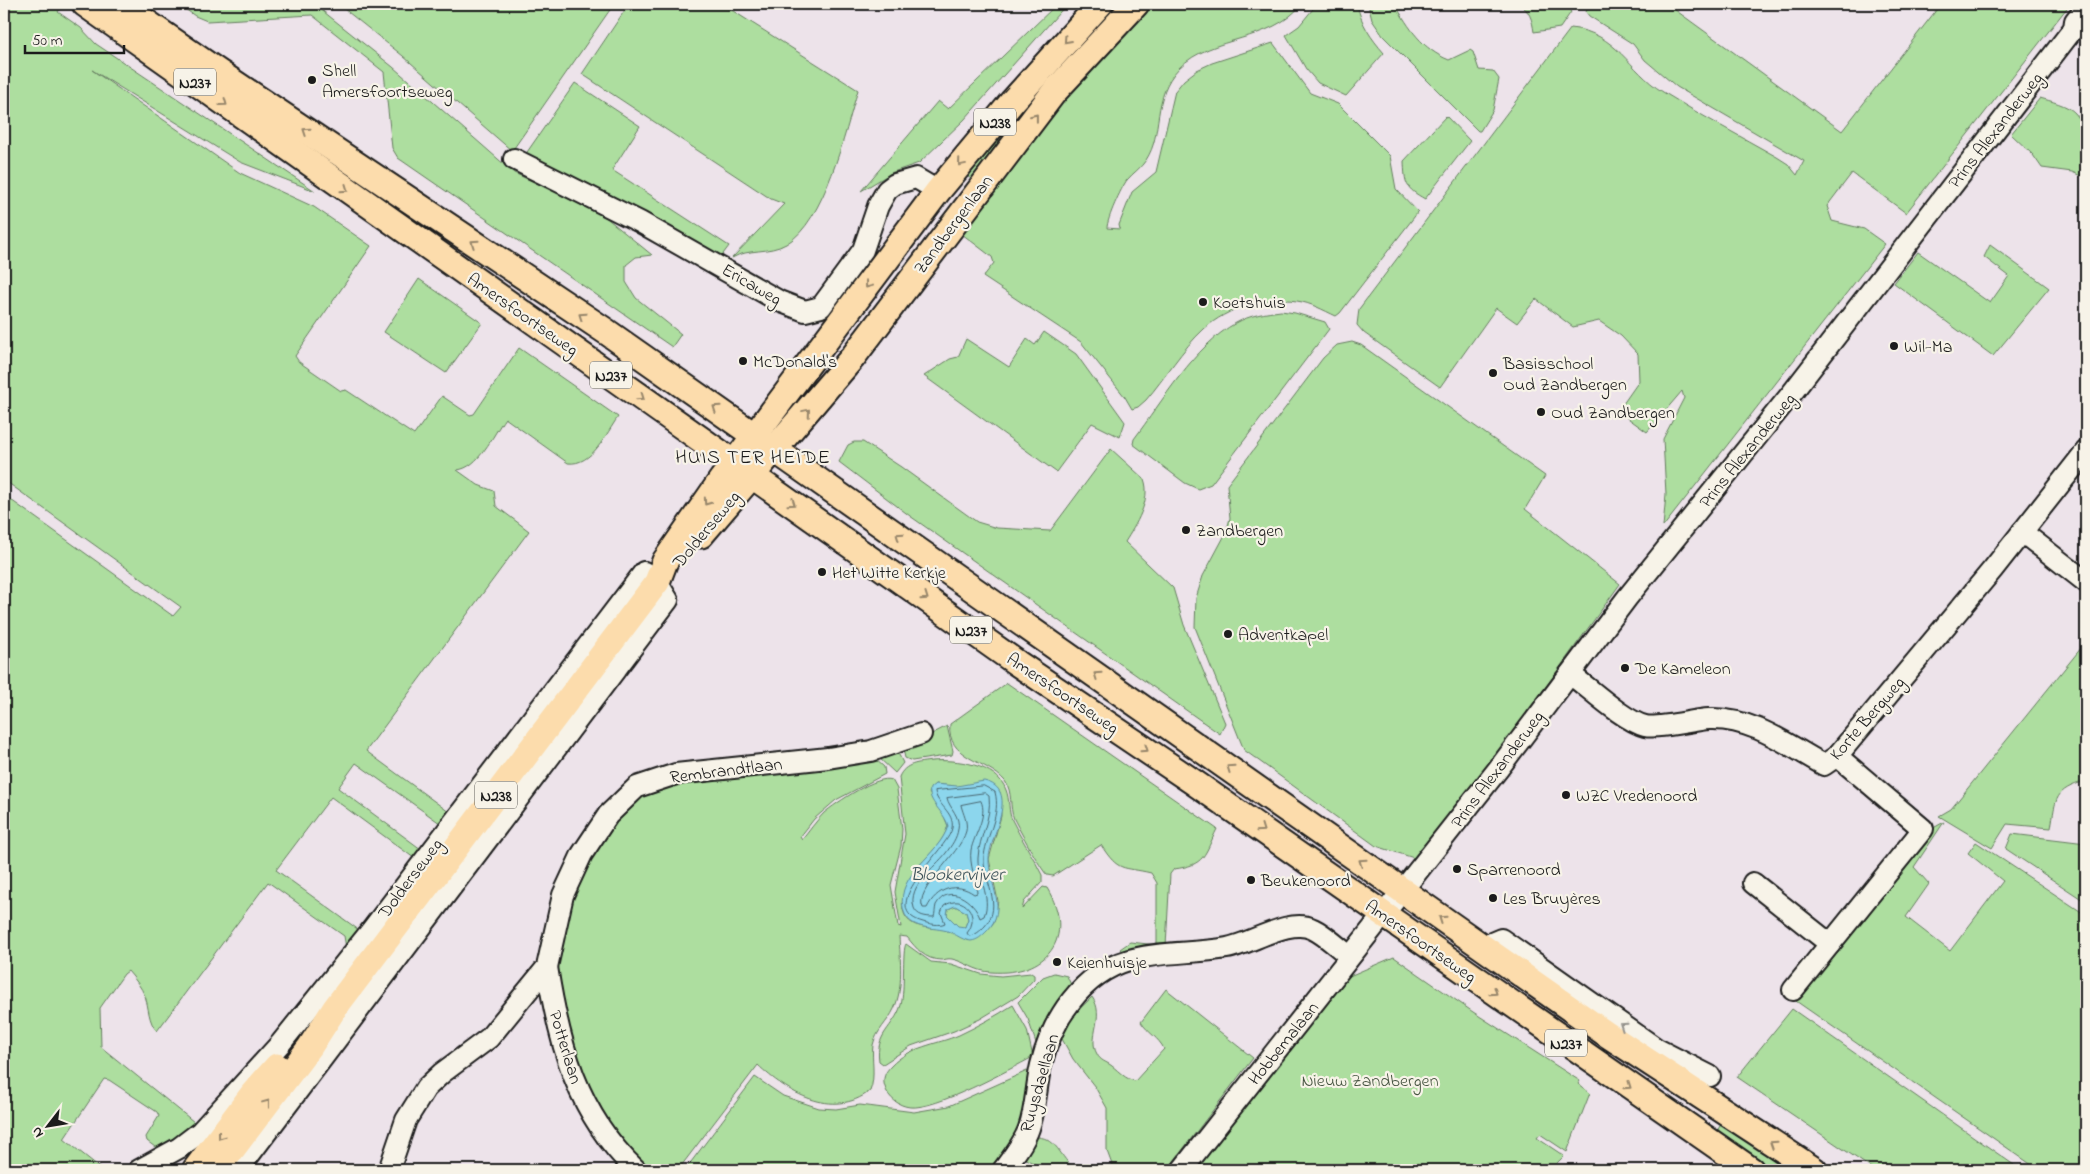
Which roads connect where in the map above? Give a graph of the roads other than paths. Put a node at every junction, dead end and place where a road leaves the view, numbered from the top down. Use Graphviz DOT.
graph roads {
  1 [pos="85,4"];
  2 [pos="120,4"];
  3 [pos="1100,4"];
  4 [pos="1136,4"];
  5 [pos="2086,7"];
  6 [pos="2080,33"];
  7 [pos="514,159"];
  8 [pos="938,191"];
  9 [pos="962,212"];
  10 [pos="766,442"];
  11 [pos="2086,451"];
  12 [pos="744,468"];
  13 [pos="2022,532"];
  14 [pos="657,582"];
  15 [pos="2086,582"];
  16 [pos="1570,674"];
  17 [pos="922,734"];
  18 [pos="1837,756"];
  19 [pos="1754,883"];
  20 [pos="1402,890"];
  21 [pos="1383,914"];
  22 [pos="1830,944"];
  23 [pos="1482,947"];
  24 [pos="1350,956"];
  25 [pos="547,967"];
  26 [pos="1793,990"];
  27 [pos="335,1008"];
  28 [pos="1710,1076"];
  29 [pos="139,1170"];
  30 [pos="195,1170"];
  31 [pos="217,1170"];
  32 [pos="238,1170"];
  33 [pos="389,1170"];
  34 [pos="636,1170"];
  35 [pos="1003,1170"];
  36 [pos="1182,1170"];
  37 [pos="1751,1170"];
  38 [pos="1814,1170"];
  1 -- 12 [label="main road, Amersfoortseweg / N237, one-way"];
  10 -- 2 [label="main road, Amersfoortseweg / N237, one-way"];
  3 -- 8 [label="main road, Zandbergenlaan / N238, one-way"];
  9 -- 4 [label="main road, Zandbergenlaan / N238, one-way"];
  5 -- 6 [label="street, Prins Alexanderweg"];
  6 -- 16 [label="street, Prins Alexanderweg"];
  7 -- 8 [label="street, Ericaweg"];
  8 -- 9 [label="main road"];
  8 -- 10 [label="main road, Zandbergenlaan / N238, one-way"];
  10 -- 9 [label="main road, Zandbergenlaan / N238, one-way"];
  10 -- 12 [label="main road, N238"];
  20 -- 10 [label="main road, Amersfoortseweg / N237, one-way"];
  11 -- 13 [label="street, Korte Bergweg"];
  12 -- 14 [label="main road, Dolderseweg / N238"];
  12 -- 21 [label="main road, Amersfoortseweg / N237, one-way"];
  13 -- 15 [label="street"];
  13 -- 18 [label="street, Korte Bergweg"];
  14 -- 27 [label="main road, Dolderseweg / N238"];
  14 -- 29 [label="street, Dolderseweg"];
  14 -- 32 [label="street, Dolderseweg"];
  16 -- 18 [label="street, Korte Bergweg"];
  16 -- 20 [label="street, Prins Alexanderweg"];
  17 -- 25 [label="street, Rembrandtlaan"];
  18 -- 22 [label="street"];
  19 -- 22 [label="street"];
  20 -- 21 [label="street, Prins Alexanderweg"];
  23 -- 20 [label="main road, Amersfoortseweg / N237, one-way"];
  21 -- 24 [label="street, Hobbemalaan"];
  21 -- 37 [label="main road, Amersfoortseweg / N237, one-way"];
  22 -- 26 [label="street"];
  28 -- 23 [label="street, Amersfoortseweg, one-way"];
  38 -- 23 [label="main road, Amersfoortseweg / N237, one-way"];
  24 -- 35 [label="street, Ruysdaellaan"];
  24 -- 36 [label="street, Hobbemalaan"];
  25 -- 33 [label="street, Rembrandtlaan"];
  25 -- 34 [label="street, Potterlaan"];
  27 -- 30 [label="main road, Dolderseweg / N238, one-way"];
  31 -- 27 [label="main road, Dolderseweg / N238, one-way"];
}
